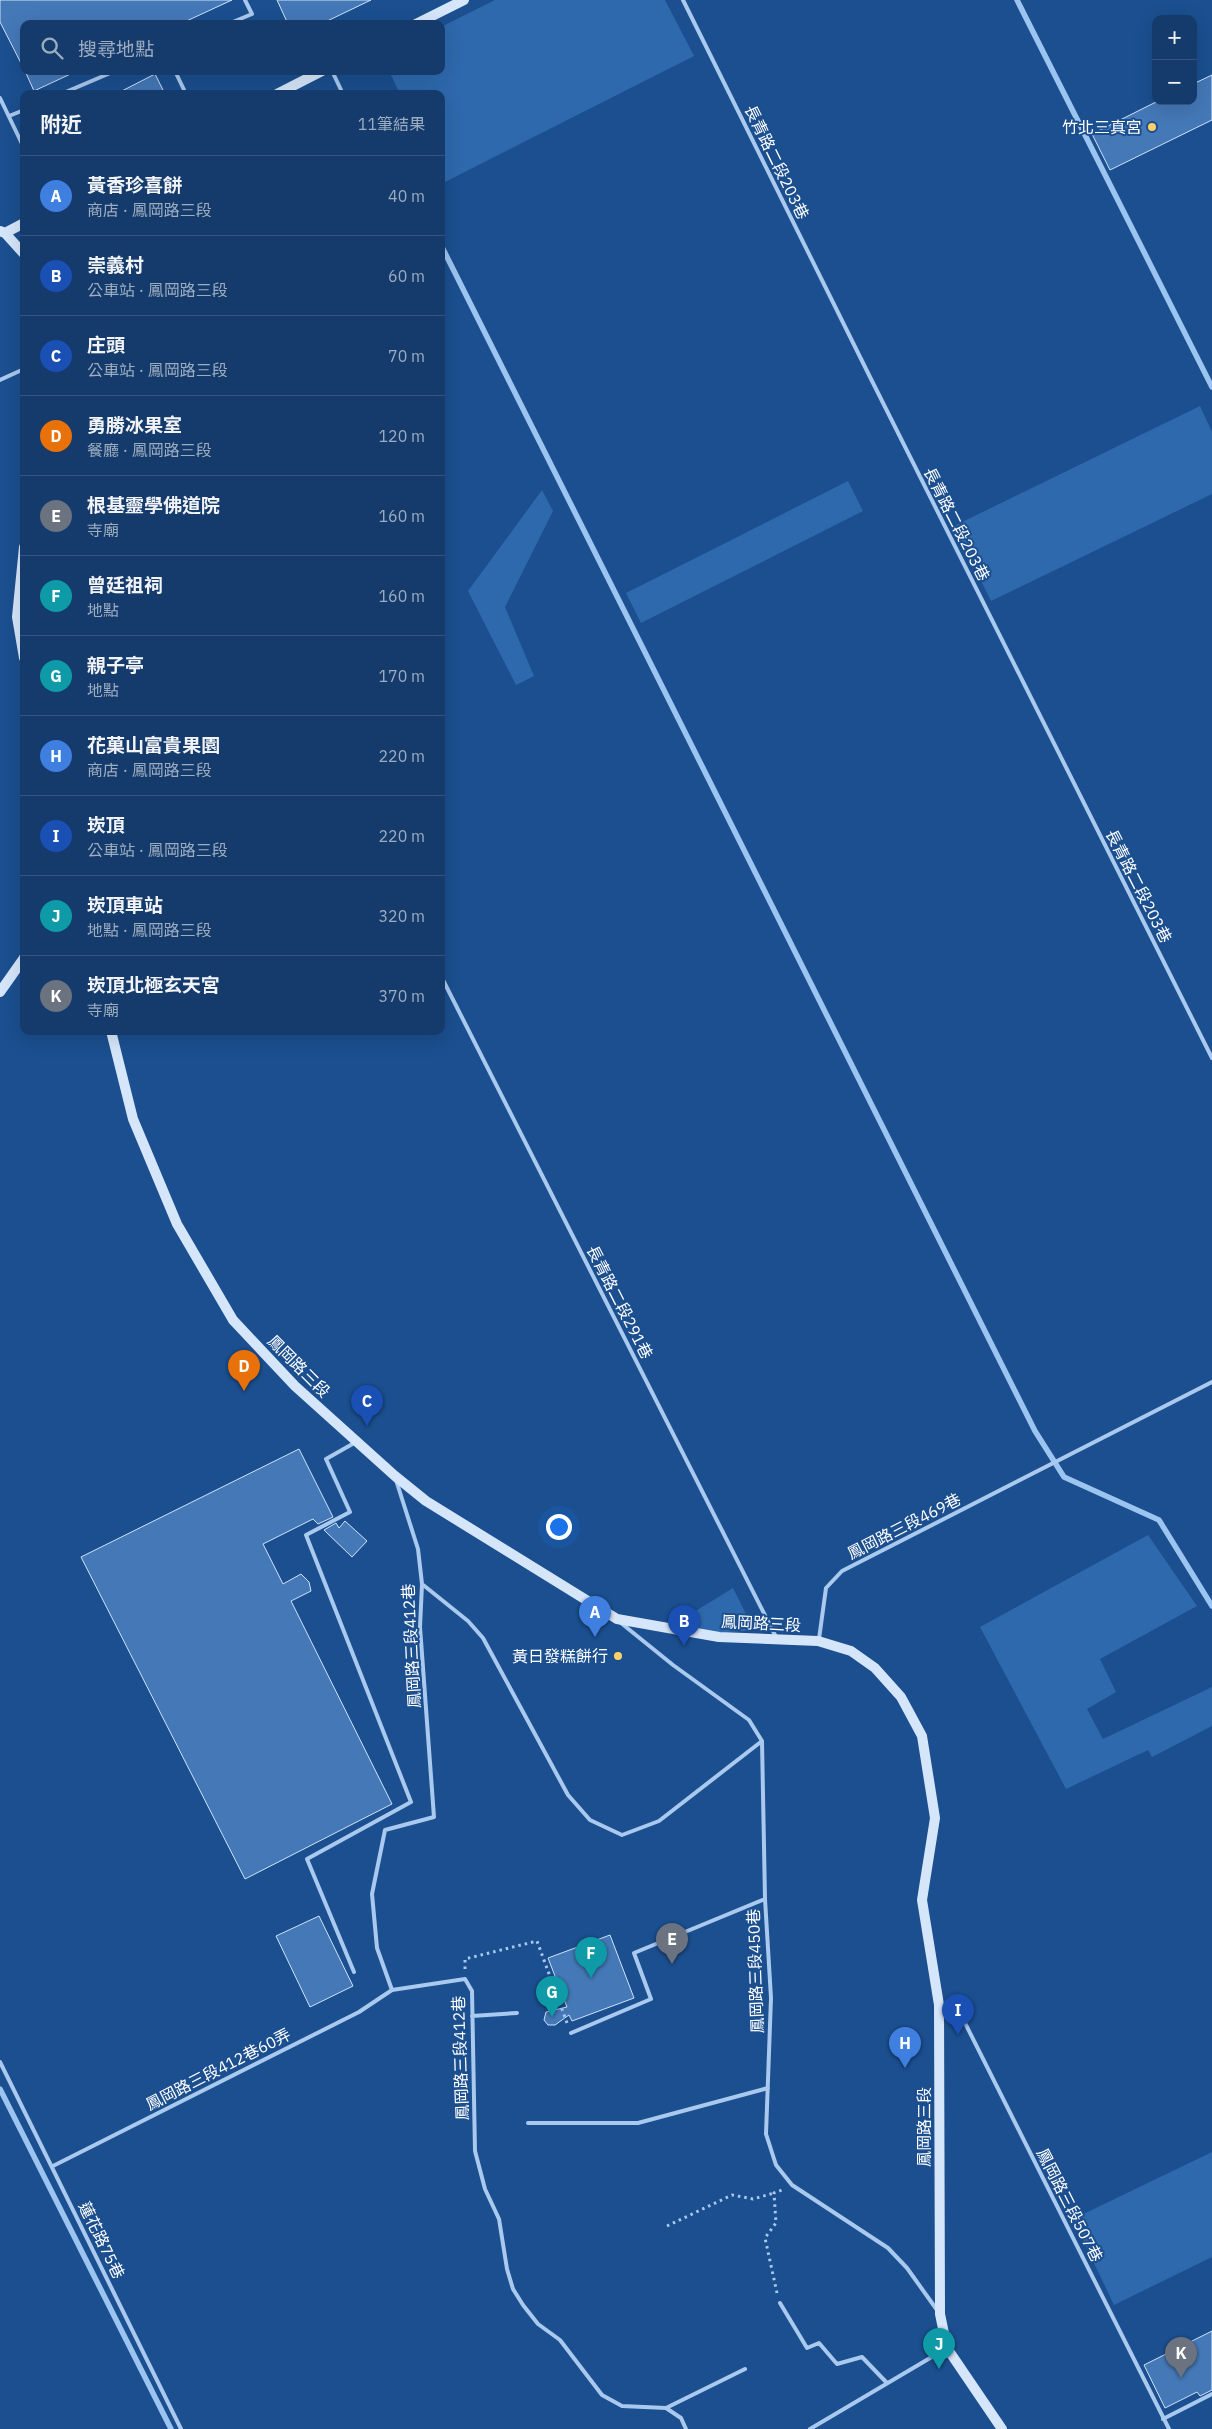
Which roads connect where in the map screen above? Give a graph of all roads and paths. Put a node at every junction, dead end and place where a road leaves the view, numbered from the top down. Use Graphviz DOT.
graph roads {
  1 [pos="245,0"];
  2 [pos="464,0"];
  3 [pos="683,0"];
  4 [pos="238,20"];
  5 [pos="424,20"];
  6 [pos="106,75"];
  7 [pos="176,75"];
  8 [pos="314,75"];
  9 [pos="334,75"];
  10 [pos="71,90"];
  11 [pos="184,90"];
  12 [pos="285,90"];
  13 [pos="341,90"];
  14 [pos="0,98"];
  15 [pos="20,112"];
  16 [pos="9,116"];
  17 [pos="20,139"];
  18 [pos="20,225"];
  19 [pos="3,232"];
  20 [pos="20,250"];
  21 [pos="20,371"];
  22 [pos="0,380"];
  23 [pos="20,587"];
  24 [pos="20,635"];
  25 [pos="20,964"];
  26 [pos="445,984"];
  27 [pos="0,992"];
  28 [pos="112,1035"];
  29 [pos="1212,1058"];
  30 [pos="1212,1382"];
  31 [pos="356,1442"];
  32 [pos="395,1476"];
  33 [pos="422,1584"];
  34 [pos="617,1619"];
  35 [pos="777,1639"];
  36 [pos="818,1641"];
  37 [pos="762,1741"];
  38 [pos="764,1899"];
  39 [pos="354,1972"];
  40 [pos="465,1979"];
  41 [pos="392,1990"];
  42 [pos="939,2005"];
  43 [pos="517,2013"];
  44 [pos="472,2016"];
  45 [pos="571,2033"];
  46 [pos="0,2062"];
  47 [pos="768,2088"];
  48 [pos="528,2123"];
  49 [pos="52,2166"];
  50 [pos="792,2185"];
  51 [pos="774,2193"];
  52 [pos="667,2226"];
  53 [pos="780,2304"];
  54 [pos="940,2314"];
  55 [pos="947,2348"];
  56 [pos="745,2369"];
  57 [pos="888,2384"];
  58 [pos="1212,2394"];
  59 [pos="666,2408"];
  60 [pos="1163,2419"];
  61 [pos="181,2429"];
  62 [pos="686,2429"];
  63 [pos="810,2429"];
  64 [pos="1002,2429"];
  65 [pos="1169,2429"];
  1 -- 4 [label="lane"];
  2 -- 5 [label="street"];
  3 -- 29 [label="lane, 長青路二段203巷"];
  6 -- 10 [label="lane"];
  7 -- 11 [label="lane"];
  8 -- 12 [label="street"];
  9 -- 13 [label="lane"];
  14 -- 16 [label="lane"];
  15 -- 16 [label="lane"];
  16 -- 17 [label="lane"];
  18 -- 19 [label="street"];
  19 -- 20 [label="street"];
  21 -- 22 [label="lane"];
  23 -- 24 [label="street"];
  25 -- 27 [label="street"];
  26 -- 35 [label="lane, 長青路二段291巷"];
  28 -- 31 [label="street, 鳳岡路三段"];
  30 -- 36 [label="lane, 鳳岡路三段469巷"];
  31 -- 32 [label="street, 鳳岡路三段"];
  31 -- 39 [label="lane"];
  32 -- 33 [label="lane, 鳳岡路三段412巷"];
  32 -- 34 [label="street, 鳳岡路三段"];
  33 -- 37 [label="lane"];
  33 -- 41 [label="lane, 鳳岡路三段412巷"];
  34 -- 35 [label="street, 鳳岡路三段"];
  34 -- 37 [label="lane"];
  35 -- 36 [label="street, 鳳岡路三段"];
  36 -- 42 [label="street, 鳳岡路三段"];
  37 -- 38 [label="lane, 鳳岡路三段450巷"];
  38 -- 45 [label="lane"];
  38 -- 47 [label="lane, 鳳岡路三段450巷"];
  40 -- 41 [label="lane, 鳳岡路三段412巷"];
  40 -- 44 [label="lane, 鳳岡路三段412巷"];
  40 -- 45 [label="path"];
  41 -- 49 [label="lane, 鳳岡路三段412巷60弄"];
  42 -- 54 [label="street, 鳳岡路三段"];
  42 -- 60 [label="lane, 鳳岡路三段507巷"];
  43 -- 44 [label="lane"];
  44 -- 59 [label="lane, 鳳岡路三段412巷"];
  46 -- 49 [label="lane, 蓮花路75巷"];
  47 -- 48 [label="lane"];
  47 -- 50 [label="lane, 鳳岡路三段450巷"];
  49 -- 61 [label="lane, 蓮花路75巷"];
  50 -- 51 [label="path"];
  50 -- 54 [label="lane, 鳳岡路三段450巷"];
  51 -- 52 [label="path"];
  51 -- 53 [label="path"];
  53 -- 57 [label="lane"];
  54 -- 55 [label="street, 鳳岡路三段"];
  55 -- 57 [label="lane"];
  55 -- 64 [label="street, 鳳岡路三段"];
  56 -- 59 [label="lane"];
  57 -- 63 [label="lane"];
  58 -- 60 [label="lane"];
  59 -- 62 [label="lane"];
  60 -- 65 [label="lane, 鳳岡路三段507巷"];
}
